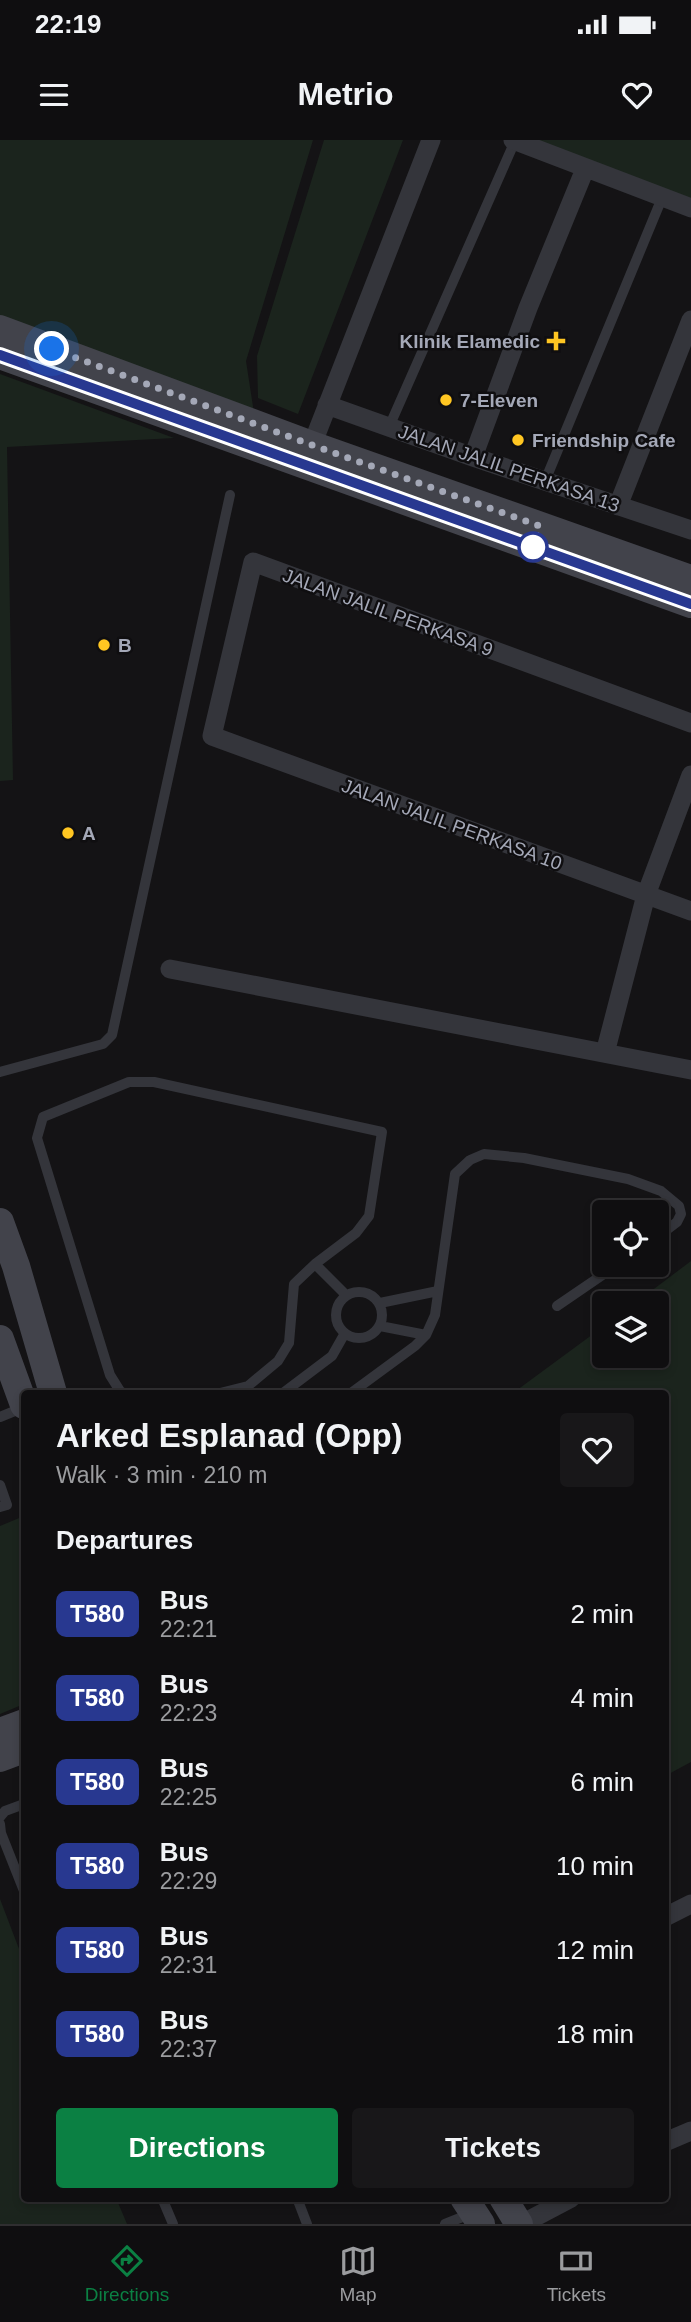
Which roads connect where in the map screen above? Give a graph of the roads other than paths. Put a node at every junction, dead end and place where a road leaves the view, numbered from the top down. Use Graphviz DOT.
graph roads {
  1 [pos="431,140"];
  2 [pos="514,140"];
  3 [pos="585,169"];
  4 [pos="662,198"];
  5 [pos="691,208"];
  6 [pos="691,320"];
  7 [pos="0,329"];
  8 [pos="0,355"];
  9 [pos="327,405"];
  10 [pos="389,426"];
  11 [pos="312,445"];
  12 [pos="472,457"];
  13 [pos="545,481"];
  14 [pos="230,495"];
  15 [pos="618,506"];
  16 [pos="691,530"];
  17 [pos="691,579"];
  18 [pos="691,604"];
  19 [pos="691,723"];
  20 [pos="212,736"];
  21 [pos="691,775"];
  22 [pos="646,895"];
  23 [pos="691,911"];
  24 [pos="170,969"];
  25 [pos="605,1053"];
  26 [pos="691,1070"];
  27 [pos="0,1072"];
  28 [pos="0,1222"];
  29 [pos="669,1228"];
  30 [pos="315,1264"];
  31 [pos="599,1277"];
  32 [pos="438,1291"];
  33 [pos="346,1295"];
  34 [pos="380,1303"];
  35 [pos="557,1306"];
  36 [pos="380,1326"];
  37 [pos="345,1334"];
  38 [pos="426,1335"];
  39 [pos="0,1339"];
  40 [pos="52,1390"];
  41 [pos="121,1390"];
  42 [pos="231,1390"];
  43 [pos="287,1390"];
  44 [pos="355,1390"];
  45 [pos="21,1398"];
  46 [pos="21,1407"];
  47 [pos="0,1417"];
  48 [pos="0,1485"];
  49 [pos="0,1507"];
  50 [pos="21,1724"];
  51 [pos="0,1732"];
  52 [pos="21,1750"];
  53 [pos="0,1758"];
  54 [pos="21,1805"];
  55 [pos="0,1817"];
  56 [pos="0,1824"];
  57 [pos="21,1883"];
  58 [pos="691,1904"];
  59 [pos="669,1915"];
  60 [pos="691,2131"];
  61 [pos="669,2141"];
  62 [pos="164,2202"];
  63 [pos="299,2202"];
  64 [pos="498,2202"];
  65 [pos="508,2202"];
  66 [pos="563,2202"];
  67 [pos="472,2211"];
  68 [pos="173,2224"];
  69 [pos="307,2224"];
  70 [pos="445,2224"];
  71 [pos="520,2224"];
  1 -- 9 [label="street"];
  2 -- 3 [label="street"];
  2 -- 10 [label="lane"];
  3 -- 4 [label="street"];
  3 -- 12 [label="street"];
  4 -- 5 [label="street"];
  4 -- 13 [label="lane"];
  6 -- 15 [label="street"];
  7 -- 11 [label="street"];
  8 -- 18 [label="street"];
  9 -- 10 [label="street, JALAN JALIL PERKASA 13"];
  9 -- 11 [label="street"];
  10 -- 12 [label="street, JALAN JALIL PERKASA 13"];
  11 -- 17 [label="street"];
  12 -- 13 [label="street, JALAN JALIL PERKASA 13"];
  13 -- 15 [label="street, JALAN JALIL PERKASA 13"];
  14 -- 27 [label="lane"];
  15 -- 16 [label="street, JALAN JALIL PERKASA 13"];
  19 -- 20 [label="street, JALAN JALIL PERKASA 9"];
  20 -- 22 [label="street, JALAN JALIL PERKASA 10"];
  21 -- 22 [label="street"];
  22 -- 23 [label="street, JALAN JALIL PERKASA 10"];
  22 -- 25 [label="street"];
  24 -- 25 [label="street"];
  25 -- 26 [label="street"];
  28 -- 40 [label="street"];
  29 -- 32 [label="lane"];
  30 -- 33 [label="lane"];
  30 -- 41 [label="lane"];
  30 -- 42 [label="lane"];
  31 -- 35 [label="lane"];
  32 -- 34 [label="lane"];
  32 -- 38 [label="lane"];
  33 -- 34 [label="lane"];
  33 -- 37 [label="lane"];
  34 -- 36 [label="lane"];
  36 -- 37 [label="lane"];
  36 -- 38 [label="lane"];
  37 -- 43 [label="lane"];
  38 -- 44 [label="lane"];
  39 -- 45 [label="street"];
  46 -- 47 [label="lane"];
  48 -- 49 [label="lane"];
  50 -- 51 [label="street"];
  52 -- 53 [label="street"];
  54 -- 55 [label="lane"];
  56 -- 57 [label="lane"];
  58 -- 59 [label="street"];
  60 -- 61 [label="street"];
  62 -- 68 [label="lane"];
  63 -- 69 [label="lane"];
  64 -- 67 [label="street"];
  65 -- 71 [label="street"];
  66 -- 71 [label="street"];
  67 -- 70 [label="lane"];
}
